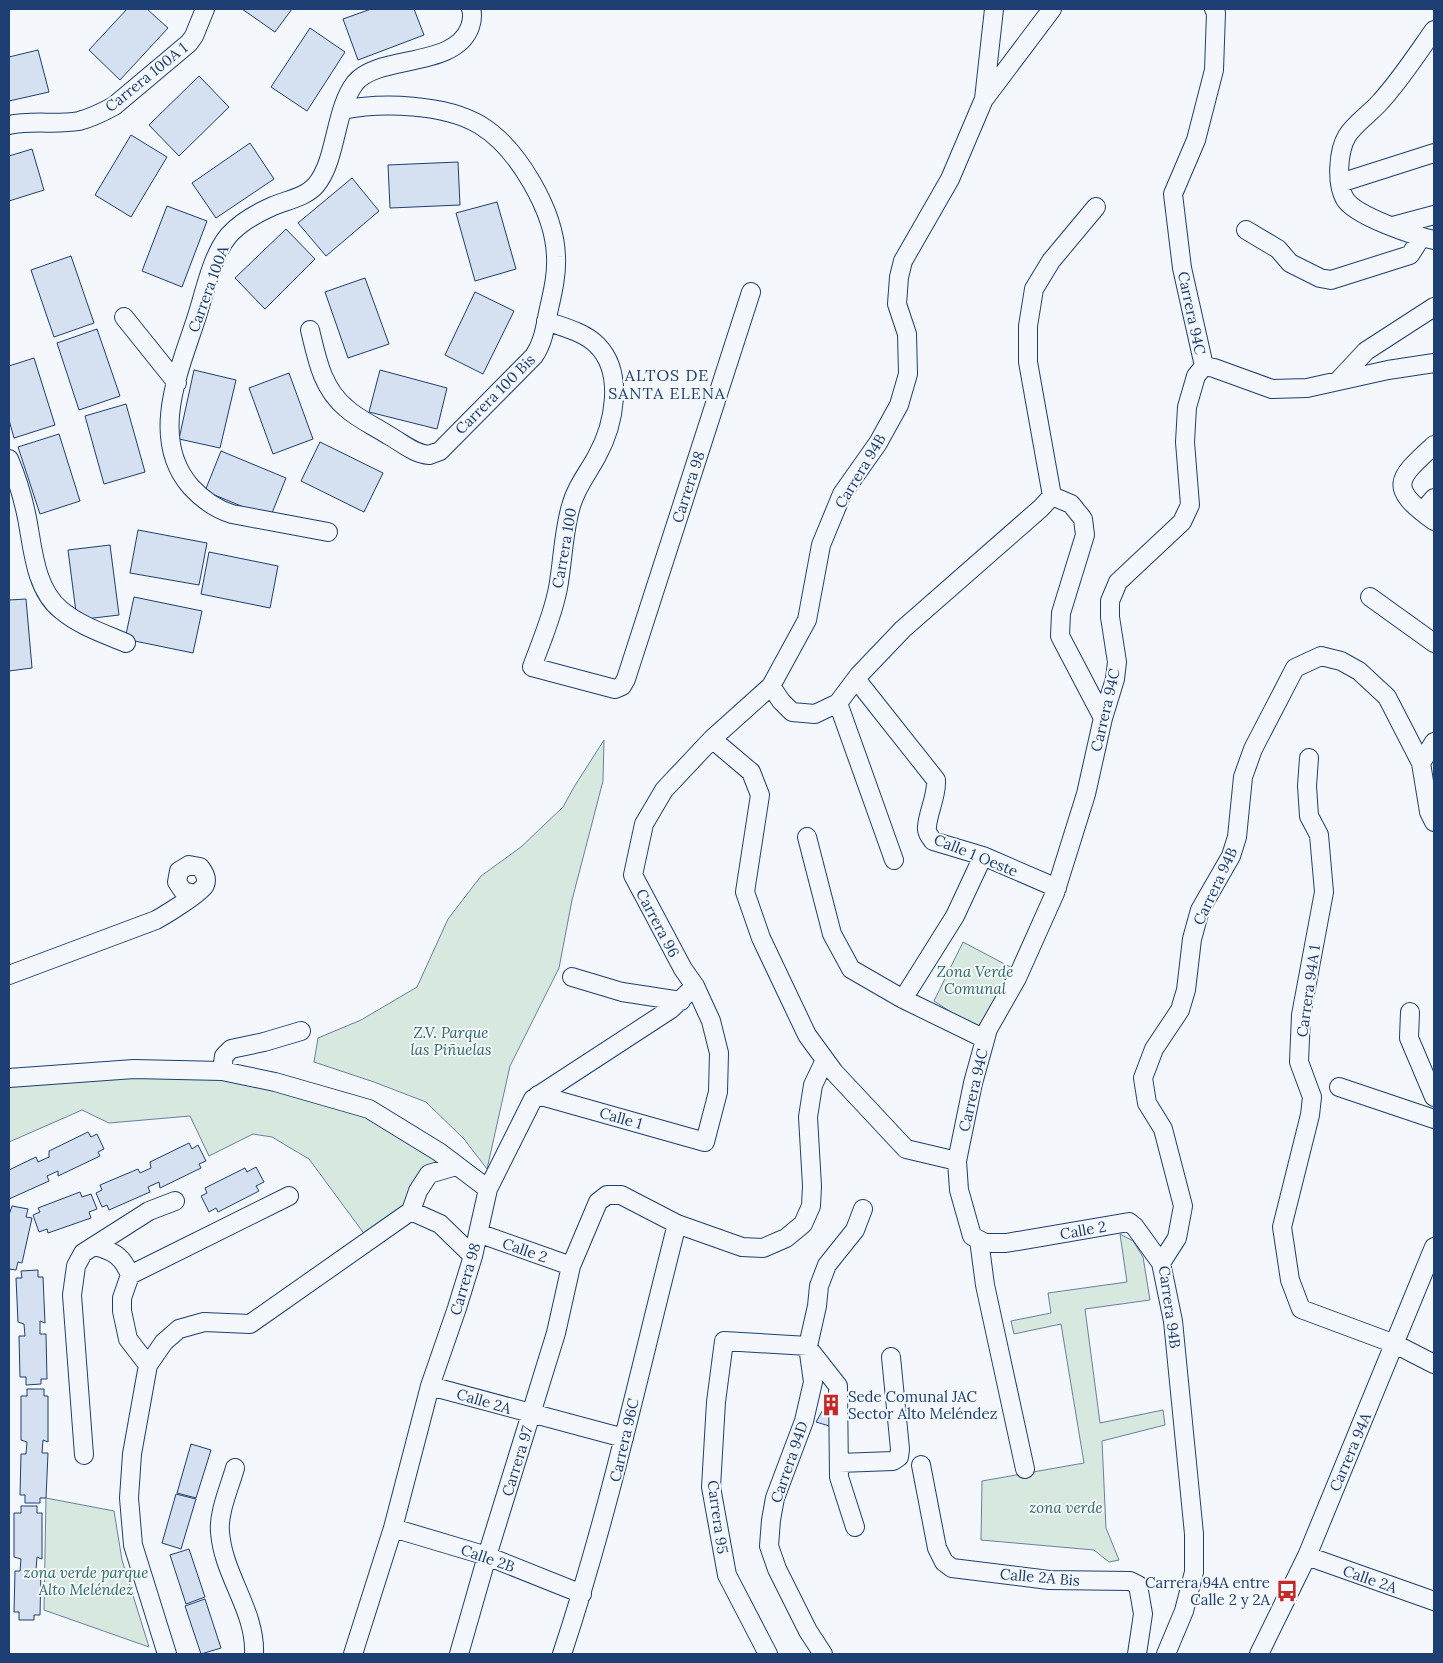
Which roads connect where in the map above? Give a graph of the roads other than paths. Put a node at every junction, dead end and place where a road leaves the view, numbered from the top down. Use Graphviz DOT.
graph roads {
  1 [pos="205,9"];
  2 [pos="471,9"];
  3 [pos="994,9"];
  4 [pos="1052,9"];
  5 [pos="1214,9"];
  6 [pos="1434,30"];
  7 [pos="984,99"];
  8 [pos="342,110"];
  9 [pos="9,125"];
  10 [pos="1434,153"];
  11 [pos="1340,183"];
  12 [pos="1096,207"];
  13 [pos="1434,215"];
  14 [pos="1392,226"];
  15 [pos="1246,230"];
  16 [pos="1417,236"];
  17 [pos="1434,240"];
  18 [pos="751,292"];
  19 [pos="1434,307"];
  20 [pos="124,317"];
  21 [pos="546,321"];
  22 [pos="310,330"];
  23 [pos="1434,363"];
  24 [pos="1204,366"];
  25 [pos="1338,381"];
  26 [pos="177,383"];
  27 [pos="1434,445"];
  28 [pos="9,459"];
  29 [pos="1052,496"];
  30 [pos="1434,498"];
  31 [pos="1428,516"];
  32 [pos="328,532"];
  33 [pos="1370,597"];
  34 [pos="126,643"];
  35 [pos="1434,643"];
  36 [pos="532,668"];
  37 [pos="856,680"];
  38 [pos="771,686"];
  39 [pos="838,703"];
  40 [pos="1103,718"];
  41 [pos="712,739"];
  42 [pos="1434,742"];
  43 [pos="1309,758"];
  44 [pos="1421,763"];
  45 [pos="1434,822"];
  46 [pos="807,837"];
  47 [pos="983,856"];
  48 [pos="894,860"];
  49 [pos="1057,888"];
  50 [pos="194,894"];
  51 [pos="9,975"];
  52 [pos="572,977"];
  53 [pos="695,986"];
  54 [pos="903,999"];
  55 [pos="681,1000"];
  56 [pos="1410,1012"];
  57 [pos="301,1030"];
  58 [pos="985,1039"];
  59 [pos="826,1060"];
  60 [pos="222,1071"];
  61 [pos="9,1078"];
  62 [pos="1339,1086"];
  63 [pos="538,1094"];
  64 [pos="1434,1097"];
  65 [pos="1434,1119"];
  66 [pos="704,1142"];
  67 [pos="431,1146"];
  68 [pos="957,1162"];
  69 [pos="456,1166"];
  70 [pos="429,1174"];
  71 [pos="488,1189"];
  72 [pos="290,1196"];
  73 [pos="175,1201"];
  74 [pos="863,1209"];
  75 [pos="411,1211"];
  76 [pos="677,1224"];
  77 [pos="478,1233"];
  78 [pos="982,1241"];
  79 [pos="95,1246"];
  80 [pos="1434,1247"];
  81 [pos="473,1256"];
  82 [pos="1161,1263"];
  83 [pos="571,1266"];
  84 [pos="130,1275"];
  85 [pos="1394,1344"];
  86 [pos="808,1346"];
  87 [pos="891,1357"];
  88 [pos="1434,1364"];
  89 [pos="148,1365"];
  90 [pos="430,1386"];
  91 [pos="531,1414"];
  92 [pos="624,1438"];
  93 [pos="84,1455"];
  94 [pos="839,1463"];
  95 [pos="921,1466"];
  96 [pos="235,1468"];
  97 [pos="1025,1469"];
  98 [pos="855,1527"];
  99 [pos="393,1528"];
  100 [pos="487,1556"];
  101 [pos="1307,1556"];
  102 [pos="582,1594"];
  103 [pos="1434,1601"];
  104 [pos="167,1654"];
  105 [pos="254,1654"];
  106 [pos="353,1654"];
  107 [pos="459,1654"];
  108 [pos="562,1654"];
  109 [pos="768,1654"];
  110 [pos="823,1654"];
  111 [pos="1137,1654"];
  112 [pos="1166,1654"];
  113 [pos="1259,1654"];
  1 -- 9 [label="street, Carrera 100A 1"];
  2 -- 8 [label="street, Carrera 100A"];
  3 -- 7 [label="street, Carrera 94B"];
  4 -- 7 [label="street"];
  5 -- 24 [label="street, Carrera 94C"];
  6 -- 11 [label="street"];
  7 -- 38 [label="street, Carrera 94B"];
  8 -- 21 [label="street, Carrera 100 Bis"];
  8 -- 26 [label="street, Carrera 100A"];
  10 -- 11 [label="street"];
  11 -- 14 [label="street"];
  12 -- 29 [label="street"];
  13 -- 14 [label="street"];
  14 -- 16 [label="street"];
  15 -- 16 [label="street"];
  16 -- 17 [label="street"];
  18 -- 36 [label="street, Carrera 98"];
  19 -- 25 [label="street"];
  20 -- 26 [label="street"];
  21 -- 22 [label="street, Carrera 100 Bis"];
  21 -- 36 [label="street, Carrera 100"];
  23 -- 25 [label="street"];
  24 -- 25 [label="street"];
  24 -- 40 [label="street, Carrera 94C"];
  26 -- 32 [label="street, Carrera 100A"];
  27 -- 31 [label="street"];
  28 -- 34 [label="street"];
  29 -- 37 [label="street"];
  29 -- 40 [label="street"];
  30 -- 31 [label="street"];
  33 -- 35 [label="street"];
  37 -- 39 [label="street"];
  37 -- 47 [label="street, Calle 1 Oeste"];
  38 -- 39 [label="street"];
  38 -- 41 [label="street, Carrera 96"];
  39 -- 48 [label="street"];
  40 -- 49 [label="street, Carrera 94C"];
  41 -- 53 [label="street, Carrera 96"];
  41 -- 59 [label="street"];
  42 -- 44 [label="street"];
  43 -- 85 [label="street, Carrera 94A 1"];
  44 -- 45 [label="street"];
  44 -- 82 [label="street, Carrera 94B"];
  46 -- 54 [label="street"];
  47 -- 49 [label="street, Calle 1 Oeste"];
  47 -- 54 [label="street"];
  49 -- 58 [label="street, Carrera 94C"];
  50 -- 51 [label="street"];
  52 -- 55 [label="street"];
  53 -- 55 [label="street, Carrera 98"];
  53 -- 66 [label="street, Carrera 96"];
  54 -- 58 [label="street"];
  55 -- 63 [label="street, Carrera 98"];
  56 -- 64 [label="street"];
  57 -- 60 [label="street"];
  58 -- 68 [label="street, Carrera 94C"];
  59 -- 68 [label="street"];
  59 -- 76 [label="street, Carrera 97"];
  60 -- 61 [label="street"];
  60 -- 67 [label="street"];
  62 -- 65 [label="street"];
  63 -- 66 [label="street, Calle 1"];
  63 -- 71 [label="street, Carrera 98"];
  67 -- 69 [label="street"];
  67 -- 70 [label="street"];
  68 -- 78 [label="street, Carrera 94C"];
  69 -- 70 [label="street"];
  69 -- 71 [label="street"];
  70 -- 75 [label="street"];
  71 -- 77 [label="street, Carrera 98"];
  72 -- 84 [label="street"];
  73 -- 79 [label="street"];
  74 -- 86 [label="street"];
  75 -- 81 [label="street"];
  75 -- 89 [label="street"];
  76 -- 83 [label="street, Carrera 97"];
  76 -- 92 [label="street, Carrera 96C"];
  77 -- 81 [label="street, Carrera 98"];
  77 -- 83 [label="street, Calle 2"];
  78 -- 82 [label="street, Calle 2"];
  78 -- 97 [label="street"];
  79 -- 84 [label="street"];
  79 -- 93 [label="street"];
  80 -- 85 [label="street, Carrera 94A"];
  81 -- 90 [label="street, Carrera 98"];
  82 -- 112 [label="street, Carrera 94B"];
  83 -- 91 [label="street, Carrera 97"];
  84 -- 89 [label="street"];
  85 -- 88 [label="street"];
  85 -- 101 [label="street, Carrera 94A"];
  86 -- 94 [label="street"];
  86 -- 109 [label="street, Carrera 95"];
  86 -- 110 [label="street, Carrera 94D"];
  87 -- 94 [label="street"];
  89 -- 104 [label="street"];
  90 -- 91 [label="street, Calle 2A"];
  90 -- 99 [label="street, Carrera 98"];
  91 -- 92 [label="street, Calle 2A"];
  91 -- 100 [label="street, Carrera 97"];
  92 -- 102 [label="street, Carrera 96C"];
  94 -- 98 [label="street"];
  95 -- 111 [label="street, Calle 2A Bis"];
  96 -- 105 [label="street"];
  99 -- 100 [label="street, Calle 2B"];
  99 -- 106 [label="street, Carrera 98"];
  100 -- 102 [label="street, Calle 2B"];
  100 -- 107 [label="street, Carrera 97"];
  101 -- 103 [label="street, Calle 2A"];
  101 -- 113 [label="street, Carrera 94A"];
  102 -- 108 [label="street, Carrera 96C"];
}
